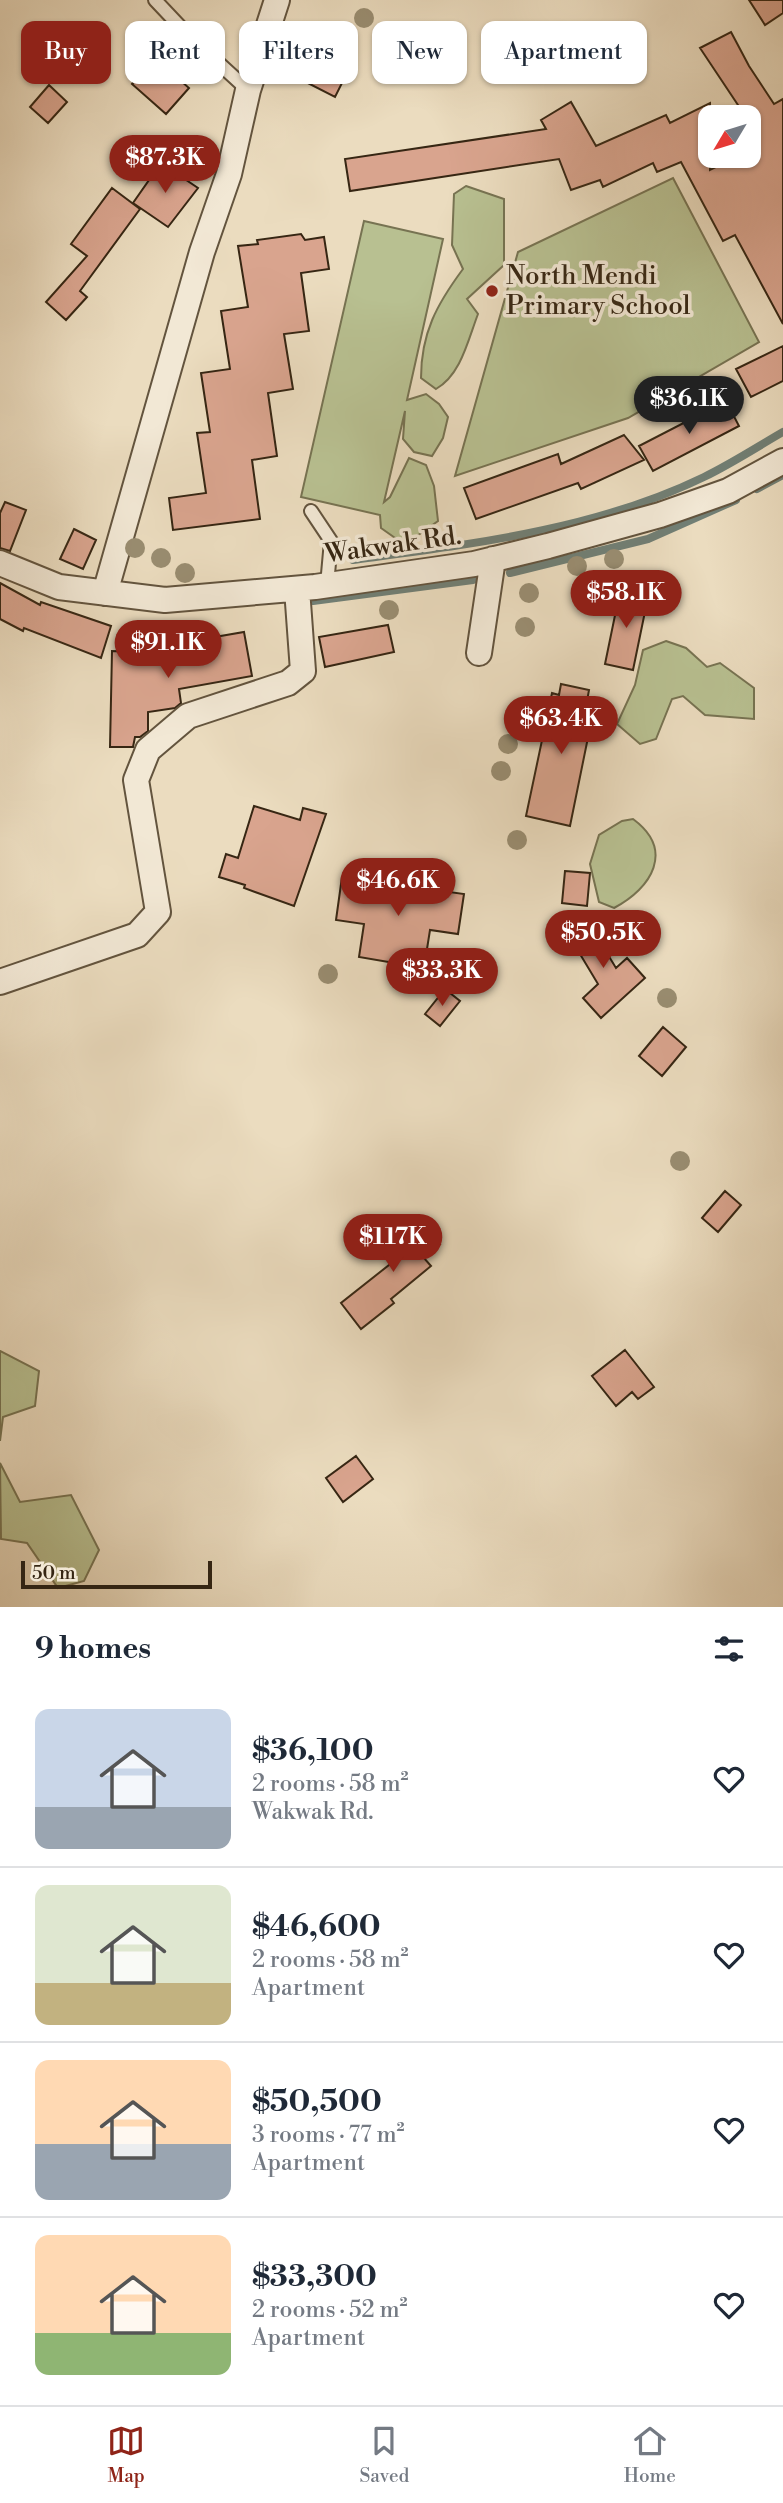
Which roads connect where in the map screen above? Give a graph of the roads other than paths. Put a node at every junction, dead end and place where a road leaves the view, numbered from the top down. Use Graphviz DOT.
graph roads {
  1 [pos="155,0"];
  2 [pos="277,0"];
  3 [pos="248,90"];
  4 [pos="783,461"];
  5 [pos="311,511"];
  6 [pos="493,559"];
  7 [pos="0,562"];
  8 [pos="327,585"];
  9 [pos="297,589"];
  10 [pos="105,593"];
  11 [pos="479,653"];
  12 [pos="0,982"];
  1 -- 3 [label="lane"];
  2 -- 3 [label="street"];
  3 -- 10 [label="street"];
  4 -- 6 [label="street, Wakwak Rd."];
  5 -- 8 [label="lane"];
  6 -- 8 [label="street, Wakwak Rd."];
  6 -- 11 [label="street"];
  7 -- 10 [label="street, Wakwak Rd."];
  8 -- 9 [label="street, Wakwak Rd."];
  9 -- 10 [label="street, Wakwak Rd."];
  9 -- 12 [label="street"];
}
